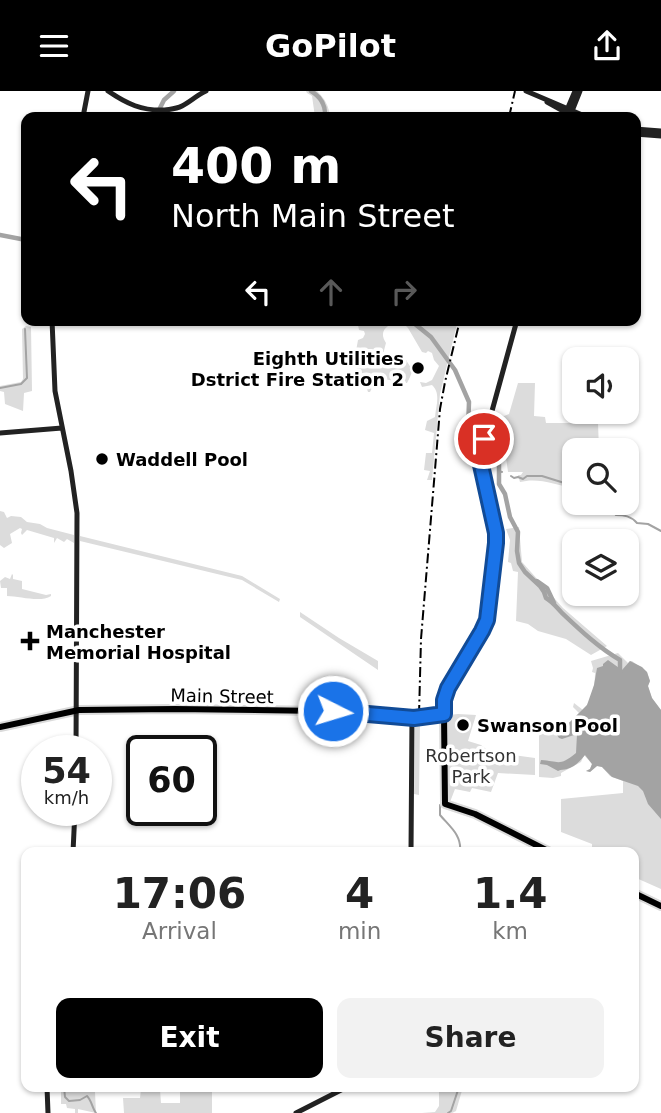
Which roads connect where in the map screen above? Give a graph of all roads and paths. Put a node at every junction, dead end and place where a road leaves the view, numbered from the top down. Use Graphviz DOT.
graph roads {
  1 [pos="88,91"];
  2 [pos="108,91"];
  3 [pos="206,91"];
  4 [pos="526,91"];
  5 [pos="575,91"];
  6 [pos="580,91"];
  7 [pos="84,112"];
  8 [pos="565,112"];
  9 [pos="570,112"];
  10 [pos="570,112"];
  11 [pos="641,132"];
  12 [pos="661,133"];
  13 [pos="52,326"];
  14 [pos="515,326"];
  15 [pos="62,428"];
  16 [pos="0,432"];
  17 [pos="76,710"];
  18 [pos="444,714"];
  19 [pos="412,718"];
  20 [pos="0,727"];
  21 [pos="76,735"];
  22 [pos="75,826"];
  23 [pos="74,847"];
  24 [pos="411,847"];
  25 [pos="540,847"];
  26 [pos="639,896"];
  27 [pos="661,907"];
  28 [pos="47,1092"];
  29 [pos="337,1092"];
  30 [pos="48,1113"];
  31 [pos="296,1113"];
  1 -- 7 [label="main road"];
  2 -- 3 [label="main road"];
  4 -- 8 [label="main road"];
  5 -- 9 [label="main road"];
  6 -- 10 [label="main road"];
  11 -- 12 [label="main road"];
  13 -- 15 [label="main road"];
  14 -- 18 [label="main road"];
  15 -- 16 [label="main road"];
  15 -- 17 [label="main road"];
  17 -- 19 [label="main road, Main Street"];
  17 -- 20 [label="main road, Main Street"];
  17 -- 21 [label="main road"];
  18 -- 19 [label="main road, Main Street"];
  18 -- 25 [label="main road"];
  19 -- 24 [label="main road"];
  22 -- 23 [label="main road"];
  26 -- 27 [label="main road"];
  28 -- 30 [label="main road"];
  29 -- 31 [label="main road"];
}
